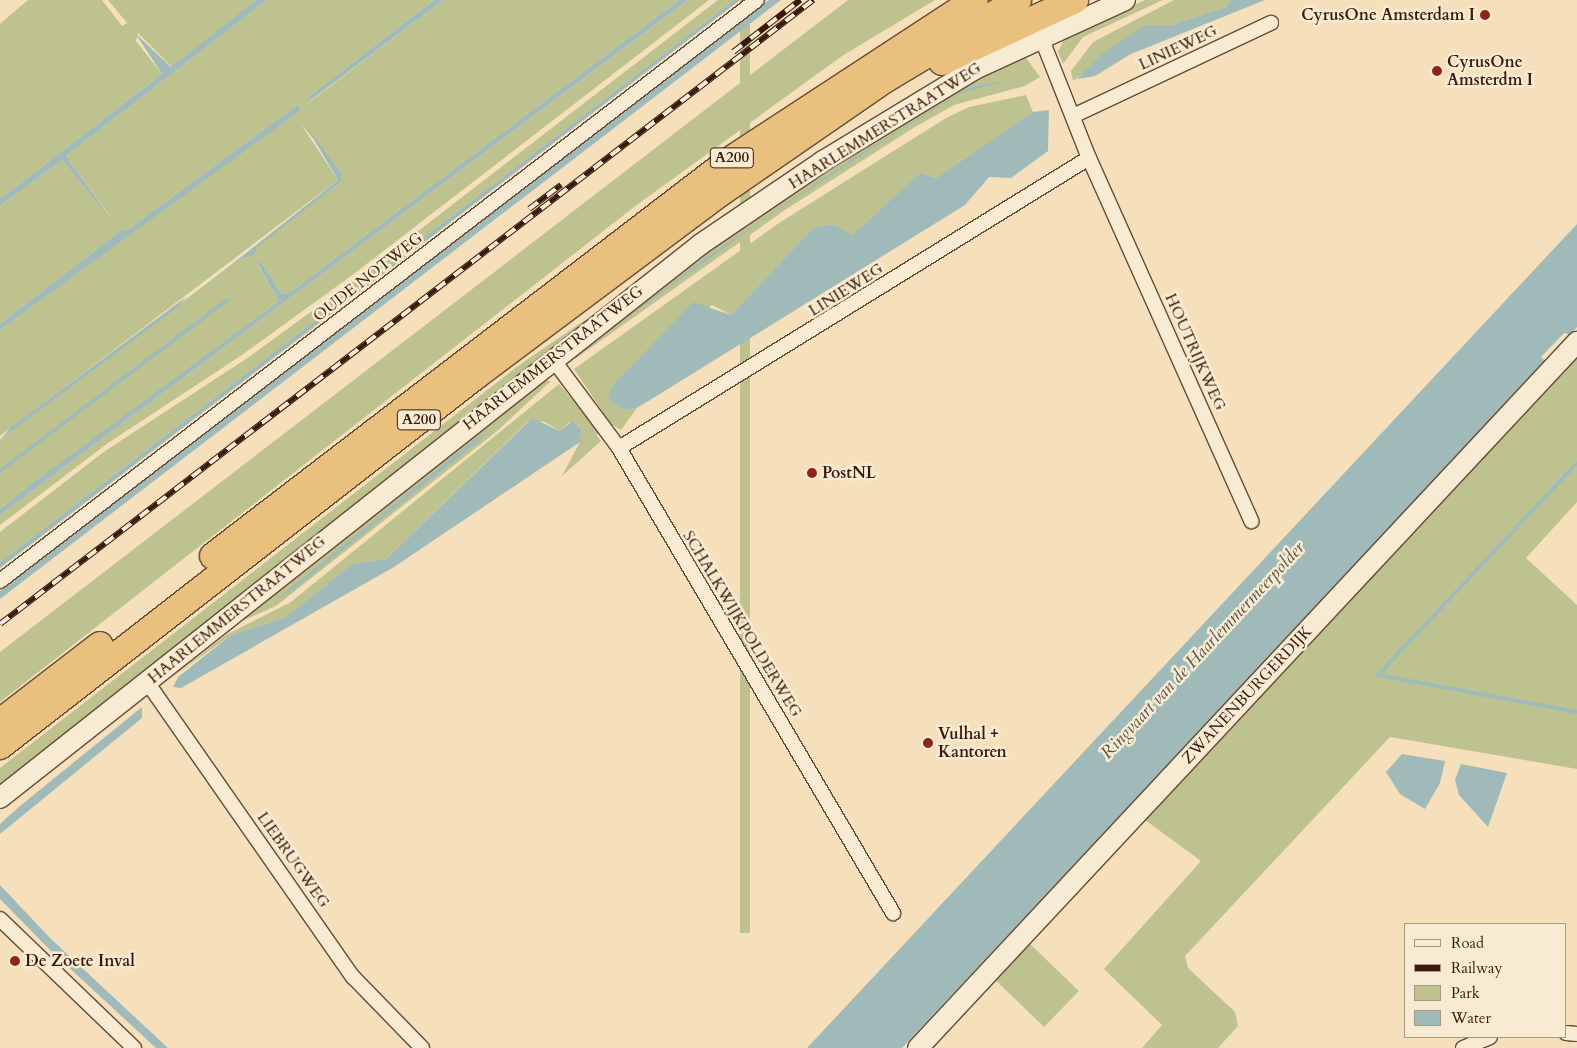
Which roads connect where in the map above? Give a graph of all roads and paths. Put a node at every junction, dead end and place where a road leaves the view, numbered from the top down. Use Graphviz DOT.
graph roads {
  1 [pos="757,0"];
  2 [pos="975,0"];
  3 [pos="1018,0"];
  4 [pos="1075,0"];
  5 [pos="1125,0"];
  6 [pos="1271,24"];
  7 [pos="1041,37"];
  8 [pos="846,106"];
  9 [pos="1073,116"];
  10 [pos="1089,158"];
  11 [pos="1577,342"];
  12 [pos="552,358"];
  13 [pos="619,448"];
  14 [pos="1251,521"];
  15 [pos="0,581"];
  16 [pos="147,682"];
  17 [pos="0,722"];
  18 [pos="0,746"];
  19 [pos="0,798"];
  20 [pos="893,913"];
  21 [pos="0,920"];
  22 [pos="1488,1038"];
  23 [pos="134,1048"];
  24 [pos="422,1048"];
  25 [pos="918,1048"];
  26 [pos="1463,1048"];
  1 -- 15 [label="street, OUDE NOTWEG"];
  2 -- 17 [label="highway, A200"];
  3 -- 8 [label="highway, A200"];
  4 -- 8 [label="highway, A200"];
  5 -- 7 [label="main road, HAARLEMMERSTRAATWEG"];
  6 -- 9 [label="street, LINIEWEG"];
  7 -- 9 [label="street"];
  7 -- 12 [label="main road, HAARLEMMERSTRAATWEG"];
  8 -- 18 [label="highway, A200"];
  9 -- 10 [label="street"];
  10 -- 13 [label="street, LINIEWEG"];
  10 -- 14 [label="street, HOUTRIJKWEG"];
  11 -- 25 [label="main road, ZWANENBURGERDIJK"];
  12 -- 13 [label="street, SCHALKWIJKPOLDERWEG"];
  12 -- 16 [label="main road, HAARLEMMERSTRAATWEG"];
  13 -- 20 [label="street, SCHALKWIJKPOLDERWEG"];
  16 -- 19 [label="main road, HAARLEMMERSTRAATWEG"];
  16 -- 24 [label="street, LIEBRUGWEG"];
  21 -- 23 [label="street"];
  22 -- 26 [label="street"];
}
